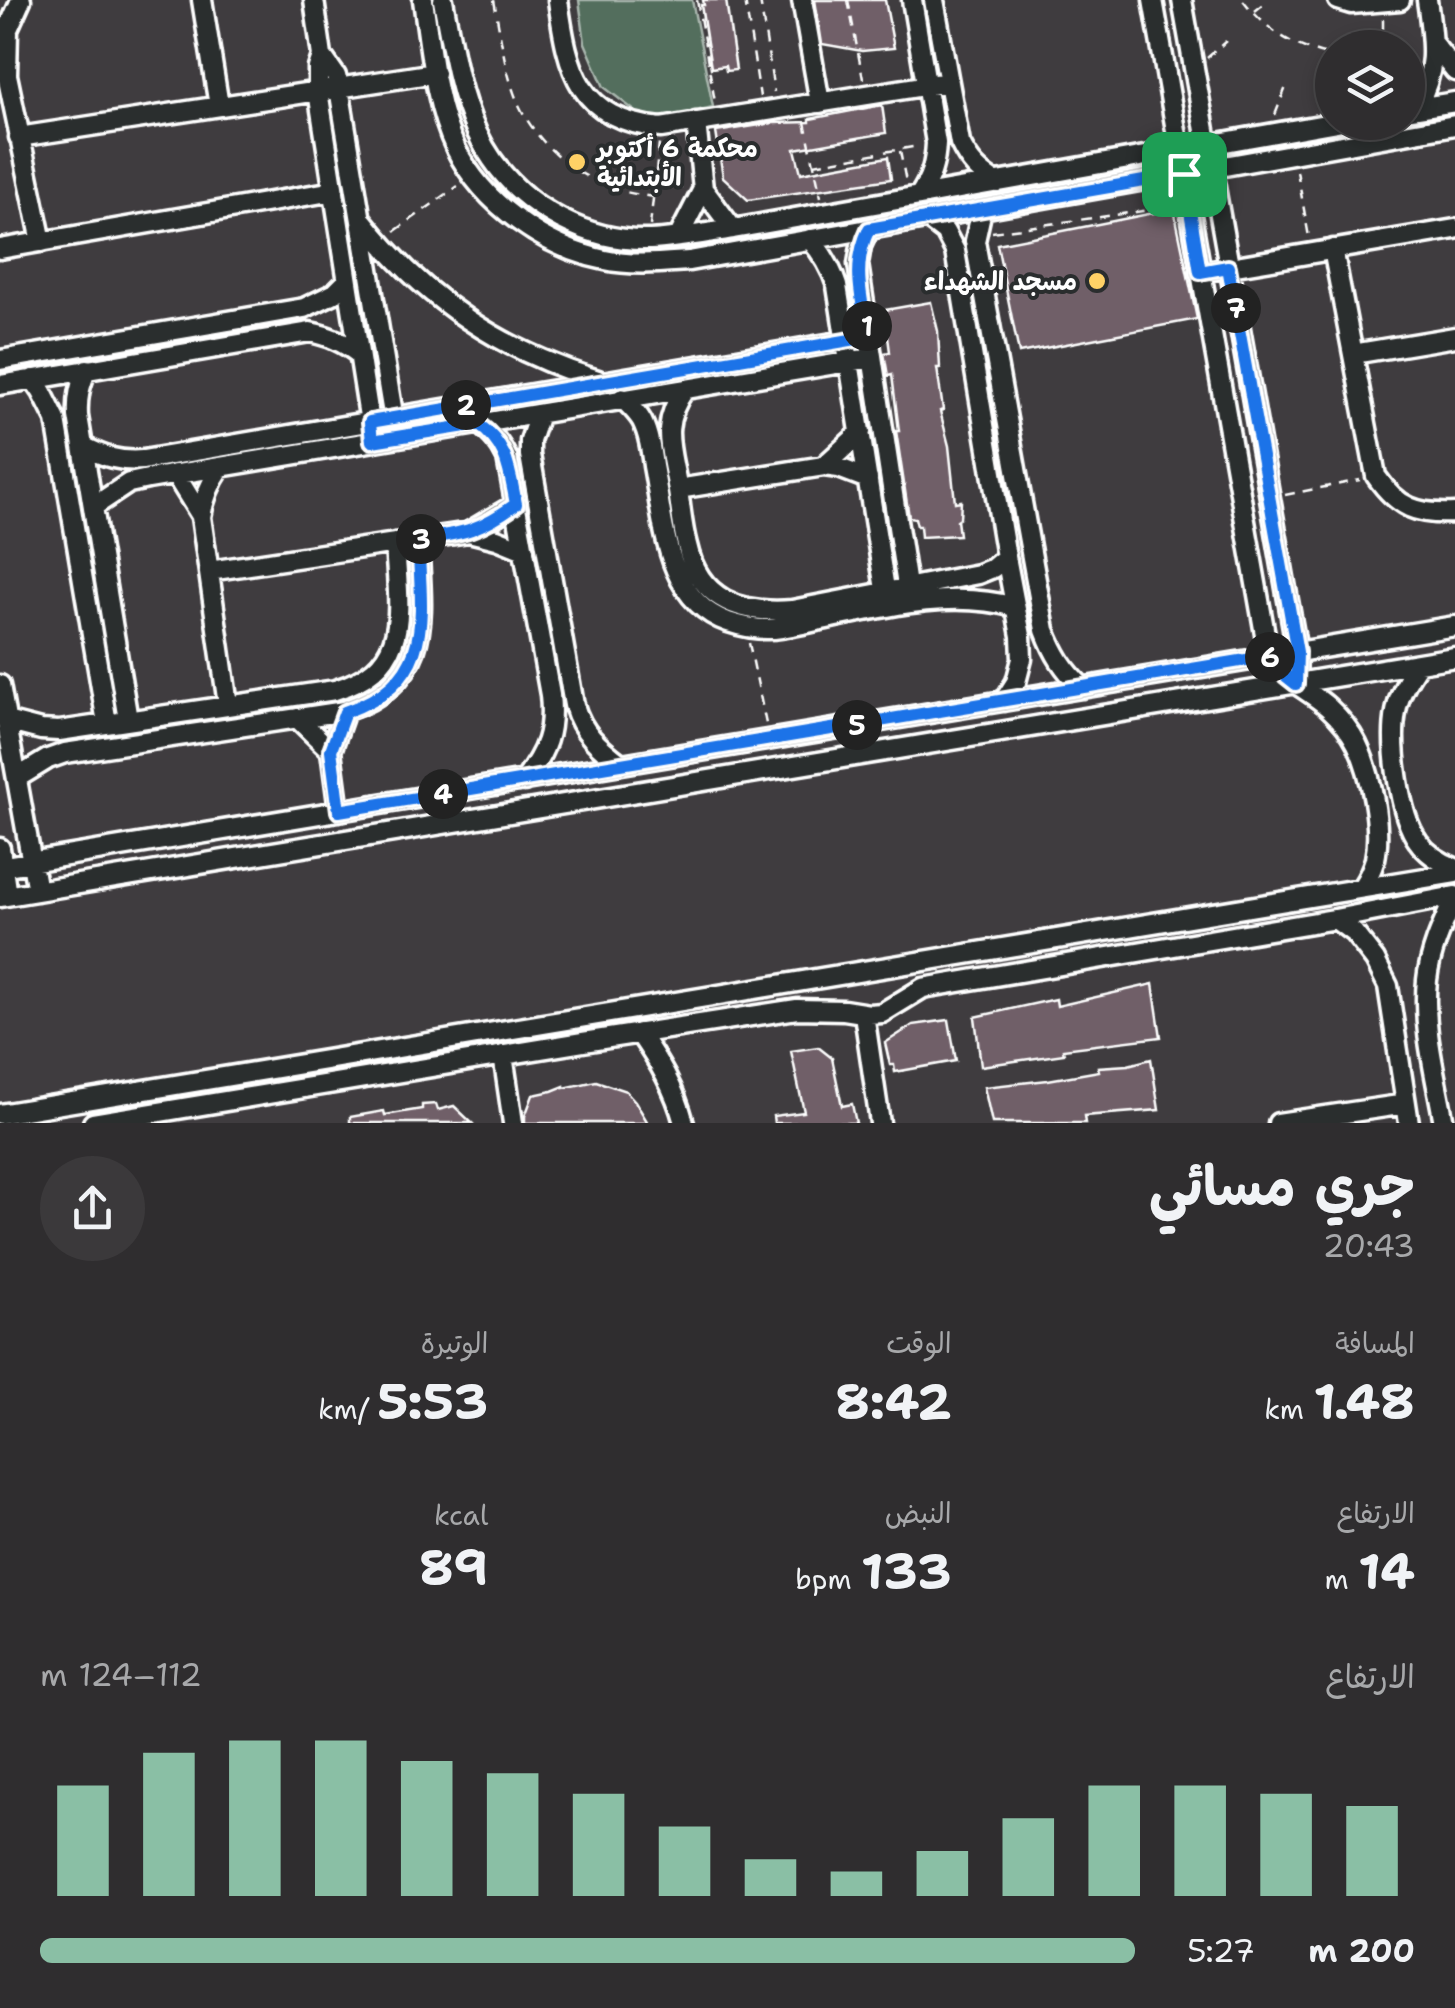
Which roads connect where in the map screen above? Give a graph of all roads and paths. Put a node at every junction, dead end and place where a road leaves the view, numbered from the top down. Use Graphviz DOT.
graph roads {
  1 [pos="21,0"];
  2 [pos="202,0"];
  3 [pos="314,0"];
  4 [pos="423,0"];
  5 [pos="494,0"];
  6 [pos="558,0"];
  7 [pos="697,0"];
  8 [pos="745,0"];
  9 [pos="760,0"];
  10 [pos="802,0"];
  11 [pos="848,0"];
  12 [pos="912,0"];
  13 [pos="934,0"];
  14 [pos="1153,0"];
  15 [pos="1182,0"];
  16 [pos="1243,0"];
  17 [pos="1269,0"];
  18 [pos="1338,0"];
  19 [pos="1426,0"];
  20 [pos="1391,1"];
  21 [pos="446,2"];
  22 [pos="1253,13"];
  23 [pos="1387,30"];
  24 [pos="1226,41"];
  25 [pos="1434,45"];
  26 [pos="1315,52"];
  27 [pos="322,56"];
  28 [pos="1194,68"];
  29 [pos="1455,71"];
  30 [pos="434,73"];
  31 [pos="948,82"];
  32 [pos="926,86"];
  33 [pos="1286,87"];
  34 [pos="1425,87"];
  35 [pos="339,88"];
  36 [pos="318,91"];
  37 [pos="866,95"];
  38 [pos="1455,102"];
  39 [pos="811,104"];
  40 [pos="220,106"];
  41 [pos="1425,107"];
  42 [pos="770,111"];
  43 [pos="718,118"];
  44 [pos="696,122"];
  45 [pos="1315,126"];
  46 [pos="1455,126"];
  47 [pos="661,128"];
  48 [pos="1268,135"];
  49 [pos="19,136"];
  50 [pos="936,143"];
  51 [pos="1208,146"];
  52 [pos="900,149"];
  53 [pos="1180,150"];
  54 [pos="1294,154"];
  55 [pos="814,164"];
  56 [pos="1212,168"];
  57 [pos="1184,174"];
  58 [pos="471,176"];
  59 [pos="997,183"];
  60 [pos="654,186"];
  61 [pos="703,189"];
  62 [pos="334,191"];
  63 [pos="653,197"];
  64 [pos="914,198"];
  65 [pos="1189,204"];
  66 [pos="982,209"];
  67 [pos="824,213"];
  68 [pos="361,219"];
  69 [pos="928,219"];
  70 [pos="1455,228"];
  71 [pos="733,229"];
  72 [pos="869,229"];
  73 [pos="976,234"];
  74 [pos="679,236"];
  75 [pos="810,239"];
  76 [pos="648,240"];
  77 [pos="42,242"];
  78 [pos="380,242"];
  79 [pos="0,249"];
  80 [pos="1334,250"];
  81 [pos="1311,253"];
  82 [pos="980,264"];
  83 [pos="1228,267"];
  84 [pos="958,269"];
  85 [pos="1200,272"];
  86 [pos="348,281"];
  87 [pos="183,329"];
  88 [pos="868,337"];
  89 [pos="1455,337"];
  90 [pos="846,341"];
  91 [pos="187,353"];
  92 [pos="359,354"];
  93 [pos="1353,354"];
  94 [pos="872,358"];
  95 [pos="0,360"];
  96 [pos="850,361"];
  97 [pos="87,369"];
  98 [pos="32,379"];
  99 [pos="604,382"];
  100 [pos="0,384"];
  101 [pos="685,389"];
  102 [pos="622,398"];
  103 [pos="539,414"];
  104 [pos="78,416"];
  105 [pos="394,417"];
  106 [pos="56,420"];
  107 [pos="370,422"];
  108 [pos="478,424"];
  109 [pos="861,432"];
  110 [pos="668,436"];
  111 [pos="397,437"];
  112 [pos="648,438"];
  113 [pos="372,441"];
  114 [pos="83,446"];
  115 [pos="221,466"];
  116 [pos="824,466"];
  117 [pos="532,469"];
  118 [pos="175,474"];
  119 [pos="510,474"];
  120 [pos="1376,476"];
  121 [pos="868,479"];
  122 [pos="678,488"];
  123 [pos="1270,497"];
  124 [pos="516,504"];
  125 [pos="93,507"];
  126 [pos="1455,513"];
  127 [pos="201,516"];
  128 [pos="470,532"];
  129 [pos="418,540"];
  130 [pos="395,543"];
  131 [pos="524,550"];
  132 [pos="1006,558"];
  133 [pos="209,570"];
  134 [pos="909,596"];
  135 [pos="887,600"];
  136 [pos="1015,607"];
  137 [pos="1455,626"];
  138 [pos="745,627"];
  139 [pos="1045,630"];
  140 [pos="1022,636"];
  141 [pos="1297,652"];
  142 [pos="1270,656"];
  143 [pos="1455,657"];
  144 [pos="1419,664"];
  145 [pos="1296,684"];
  146 [pos="0,685"];
  147 [pos="1083,688"];
  148 [pos="1004,701"];
  149 [pos="228,705"];
  150 [pos="345,712"];
  151 [pos="297,718"];
  152 [pos="6,720"];
  153 [pos="128,720"];
  154 [pos="108,723"];
  155 [pos="770,740"];
  156 [pos="331,750"];
  157 [pos="621,764"];
  158 [pos="17,778"];
  159 [pos="524,781"];
  160 [pos="339,811"];
  161 [pos="1,861"];
  162 [pos="32,862"];
  163 [pos="1455,870"];
  164 [pos="1362,887"];
  165 [pos="38,891"];
  166 [pos="4,896"];
  167 [pos="1455,897"];
  168 [pos="1335,919"];
  169 [pos="864,1014"];
  170 [pos="639,1033"];
  171 [pos="503,1055"];
  172 [pos="1447,1097"];
  173 [pos="1406,1104"];
  174 [pos="0,1114"];
  175 [pos="117,1121"];
  176 [pos="93,1123"];
  177 [pos="513,1123"];
  178 [pos="684,1123"];
  179 [pos="880,1123"];
  180 [pos="1278,1123"];
  181 [pos="1409,1123"];
  182 [pos="1444,1123"];
  1 -- 49 [label="street"];
  2 -- 40 [label="street"];
  3 -- 27 [label="street"];
  4 -- 30 [label="street"];
  5 -- 63 [label="path"];
  6 -- 47 [label="street"];
  7 -- 43 [label="path"];
  8 -- 42 [label="path"];
  9 -- 42 [label="path"];
  10 -- 39 [label="street"];
  11 -- 37 [label="path"];
  12 -- 32 [label="street"];
  13 -- 31 [label="street"];
  14 -- 53 [label="street"];
  15 -- 28 [label="street"];
  16 -- 22 [label="path"];
  17 -- 22 [label="path"];
  18 -- 20 [label="street"];
  19 -- 25 [label="street"];
  20 -- 23 [label="path"];
  21 -- 76 [label="street"];
  22 -- 26 [label="path"];
  24 -- 28 [label="path"];
  25 -- 29 [label="street"];
  25 -- 34 [label="street"];
  27 -- 35 [label="street"];
  27 -- 36 [label="street"];
  28 -- 51 [label="street"];
  30 -- 35 [label="street"];
  30 -- 58 [label="street"];
  31 -- 32 [label="street"];
  31 -- 59 [label="street"];
  32 -- 37 [label="street"];
  32 -- 50 [label="street"];
  33 -- 48 [label="path"];
  35 -- 36 [label="street"];
  35 -- 68 [label="street"];
  36 -- 40 [label="street"];
  36 -- 62 [label="street"];
  37 -- 39 [label="street"];
  38 -- 41 [label="street"];
  39 -- 42 [label="street"];
  39 -- 55 [label="path"];
  40 -- 49 [label="street"];
  42 -- 43 [label="street"];
  43 -- 44 [label="street"];
  44 -- 47 [label="street"];
  44 -- 61 [label="street"];
  45 -- 48 [label="street"];
  46 -- 54 [label="street"];
  47 -- 60 [label="path"];
  48 -- 51 [label="street"];
  49 -- 77 [label="street"];
  50 -- 52 [label="path"];
  50 -- 64 [label="street"];
  51 -- 53 [label="street"];
  51 -- 56 [label="street"];
  52 -- 55 [label="path"];
  52 -- 64 [label="path"];
  53 -- 57 [label="street"];
  53 -- 59 [label="street"];
  54 -- 56 [label="street"];
  54 -- 81 [label="path"];
  55 -- 67 [label="path"];
  56 -- 57 [label="street"];
  56 -- 83 [label="street"];
  57 -- 65 [label="street"];
  57 -- 66 [label="street"];
  58 -- 75 [label="street"];
  58 -- 78 [label="path"];
  59 -- 64 [label="street"];
  60 -- 61 [label="path"];
  60 -- 63 [label="path"];
  61 -- 71 [label="street"];
  61 -- 74 [label="street"];
  62 -- 77 [label="street"];
  62 -- 86 [label="street"];
  63 -- 76 [label="path"];
  64 -- 67 [label="street"];
  65 -- 73 [label="path"];
  65 -- 85 [label="street"];
  66 -- 69 [label="street"];
  66 -- 73 [label="street"];
  67 -- 71 [label="street"];
  68 -- 78 [label="street"];
  68 -- 105 [label="street"];
  69 -- 72 [label="street"];
  69 -- 84 [label="street"];
  70 -- 80 [label="street"];
  71 -- 74 [label="street"];
  72 -- 75 [label="street"];
  72 -- 88 [label="street"];
  73 -- 82 [label="street"];
  74 -- 76 [label="street"];
  75 -- 90 [label="street"];
  77 -- 79 [label="street"];
  78 -- 99 [label="street"];
  80 -- 81 [label="street"];
  80 -- 93 [label="street"];
  81 -- 83 [label="street"];
  82 -- 84 [label="street"];
  82 -- 139 [label="street"];
  83 -- 85 [label="street"];
  83 -- 123 [label="street"];
  84 -- 132 [label="street"];
  85 -- 142 [label="street"];
  86 -- 87 [label="street"];
  86 -- 92 [label="street"];
  87 -- 91 [label="street"];
  87 -- 95 [label="street"];
  88 -- 90 [label="street"];
  88 -- 94 [label="street"];
  89 -- 93 [label="street"];
  90 -- 96 [label="street"];
  90 -- 99 [label="street"];
  91 -- 92 [label="street"];
  91 -- 97 [label="street"];
  92 -- 107 [label="street"];
  93 -- 120 [label="street"];
  94 -- 96 [label="street"];
  94 -- 134 [label="street"];
  96 -- 101 [label="street"];
  96 -- 109 [label="street"];
  97 -- 98 [label="street"];
  97 -- 104 [label="street"];
  98 -- 100 [label="street"];
  98 -- 106 [label="street"];
  99 -- 105 [label="street"];
  101 -- 102 [label="street"];
  101 -- 110 [label="street"];
  102 -- 103 [label="street"];
  102 -- 112 [label="street"];
  103 -- 108 [label="street"];
  103 -- 117 [label="street"];
  104 -- 106 [label="street"];
  104 -- 114 [label="street"];
  105 -- 107 [label="street"];
  105 -- 111 [label="street"];
  106 -- 154 [label="street"];
  107 -- 113 [label="street"];
  107 -- 114 [label="street"];
  108 -- 111 [label="street"];
  108 -- 119 [label="street"];
  109 -- 116 [label="street"];
  109 -- 121 [label="street"];
  110 -- 112 [label="street"];
  110 -- 122 [label="street"];
  111 -- 113 [label="street"];
  112 -- 138 [label="street"];
  113 -- 115 [label="street"];
  114 -- 125 [label="street"];
  115 -- 118 [label="street"];
  115 -- 127 [label="street"];
  116 -- 121 [label="street"];
  116 -- 122 [label="street"];
  117 -- 119 [label="street"];
  117 -- 157 [label="street"];
  118 -- 125 [label="street"];
  118 -- 127 [label="street"];
  119 -- 124 [label="street"];
  120 -- 123 [label="path"];
  120 -- 126 [label="street"];
  121 -- 135 [label="street"];
  122 -- 135 [label="street"];
  123 -- 141 [label="street"];
  124 -- 128 [label="street"];
  124 -- 131 [label="street"];
  125 -- 153 [label="street"];
  127 -- 133 [label="street"];
  128 -- 129 [label="street"];
  128 -- 131 [label="street"];
  129 -- 130 [label="street"];
  129 -- 150 [label="street"];
  130 -- 133 [label="street"];
  130 -- 149 [label="street"];
  131 -- 159 [label="street"];
  132 -- 134 [label="street"];
  132 -- 136 [label="street"];
  133 -- 149 [label="street"];
  134 -- 135 [label="street"];
  134 -- 136 [label="street"];
  135 -- 138 [label="street"];
  136 -- 140 [label="street"];
  137 -- 141 [label="street"];
  138 -- 155 [label="path"];
  139 -- 140 [label="street"];
  139 -- 147 [label="street"];
  140 -- 148 [label="street"];
  141 -- 142 [label="street"];
  141 -- 145 [label="street"];
  142 -- 145 [label="street"];
  142 -- 147 [label="street"];
  143 -- 144 [label="street"];
  144 -- 145 [label="street"];
  144 -- 163 [label="street"];
  145 -- 164 [label="street"];
  145 -- 165 [label="street"];
  146 -- 152 [label="street"];
  147 -- 148 [label="street"];
  148 -- 155 [label="street"];
  149 -- 153 [label="street"];
  150 -- 151 [label="street"];
  150 -- 156 [label="street"];
  151 -- 156 [label="street"];
  151 -- 158 [label="street"];
  152 -- 154 [label="street"];
  152 -- 158 [label="street"];
  153 -- 154 [label="street"];
  155 -- 157 [label="street"];
  156 -- 160 [label="street"];
  157 -- 159 [label="street"];
  158 -- 162 [label="street"];
  159 -- 160 [label="street"];
  160 -- 162 [label="street"];
  161 -- 162 [label="street"];
  161 -- 166 [label="street"];
  162 -- 165 [label="street"];
  163 -- 164 [label="street"];
  164 -- 174 [label="street"];
  165 -- 166 [label="street"];
  167 -- 168 [label="street"];
  167 -- 172 [label="street"];
  168 -- 169 [label="street"];
  168 -- 173 [label="street"];
  169 -- 170 [label="street"];
  169 -- 179 [label="street"];
  170 -- 171 [label="street"];
  170 -- 178 [label="street"];
  171 -- 175 [label="street"];
  171 -- 177 [label="street"];
  172 -- 182 [label="street"];
  173 -- 180 [label="street"];
  173 -- 181 [label="street"];
  175 -- 176 [label="street"];
}
